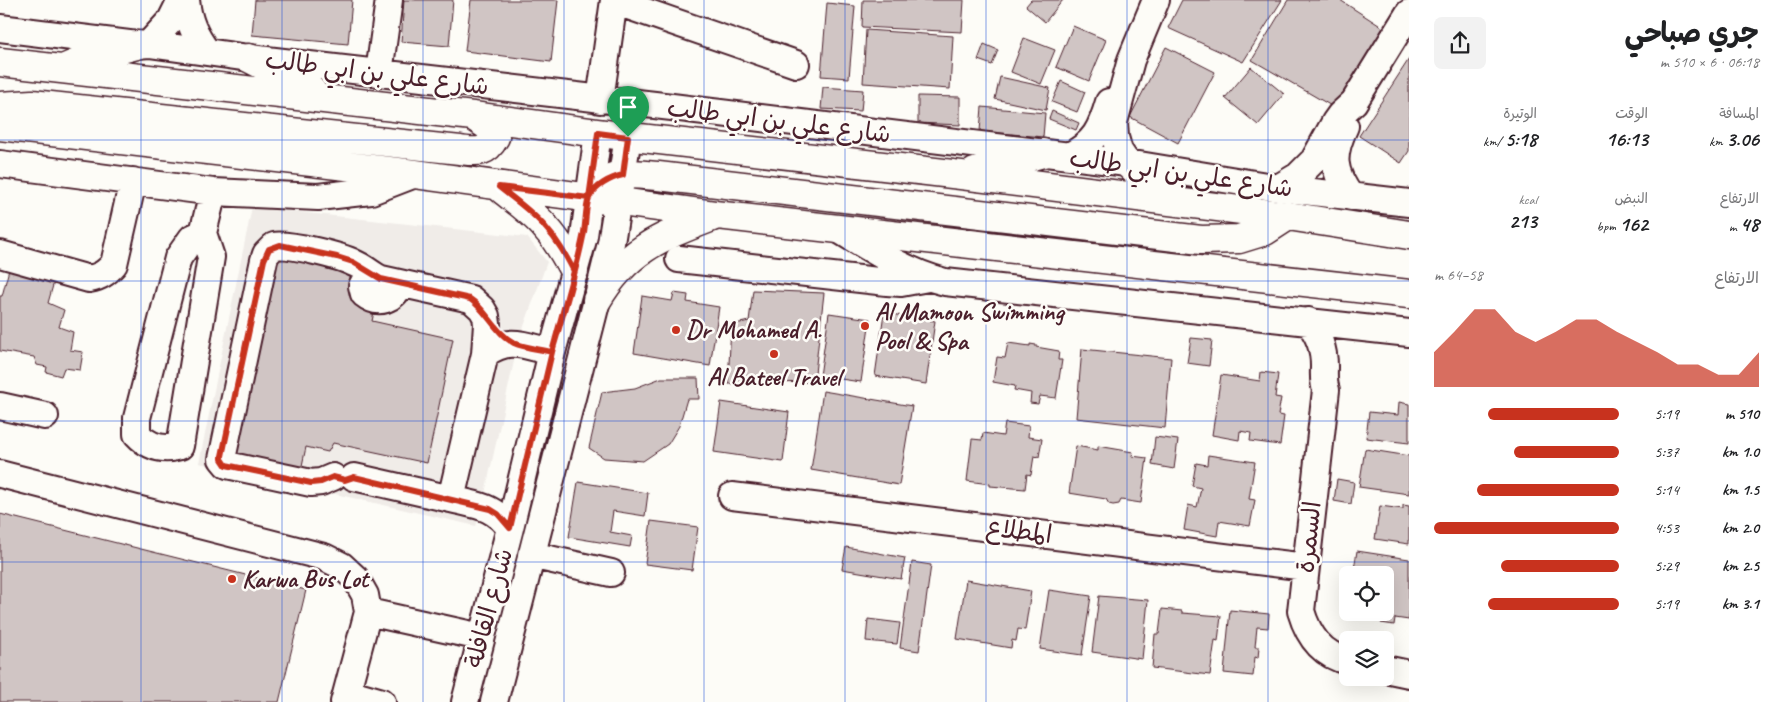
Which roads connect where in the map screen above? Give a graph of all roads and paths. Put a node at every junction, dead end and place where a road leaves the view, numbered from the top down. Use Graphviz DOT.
graph roads {
  1 [pos="181,0"];
  2 [pos="186,0"];
  3 [pos="389,0"];
  4 [pos="1156,0"];
  5 [pos="1396,0"];
  6 [pos="614,1"];
  7 [pos="1409,8"];
  8 [pos="1409,13"];
  9 [pos="0,28"];
  10 [pos="143,44"];
  11 [pos="208,52"];
  12 [pos="249,58"];
  13 [pos="1131,60"];
  14 [pos="0,62"];
  15 [pos="796,64"];
  16 [pos="62,69"];
  17 [pos="379,73"];
  18 [pos="326,99"];
  19 [pos="600,100"];
  20 [pos="1354,102"];
  21 [pos="0,106"];
  22 [pos="473,116"];
  23 [pos="0,126"];
  24 [pos="598,133"];
  25 [pos="628,137"];
  26 [pos="1056,155"];
  27 [pos="1128,163"];
  28 [pos="0,164"];
  29 [pos="415,174"];
  30 [pos="623,175"];
  31 [pos="961,175"];
  32 [pos="133,181"];
  33 [pos="499,187"];
  34 [pos="1278,188"];
  35 [pos="213,192"];
  36 [pos="1351,197"];
  37 [pos="589,198"];
  38 [pos="618,202"];
  39 [pos="1182,202"];
  40 [pos="1409,204"];
  41 [pos="716,215"];
  42 [pos="1288,216"];
  43 [pos="838,229"];
  44 [pos="203,233"];
  45 [pos="1409,235"];
  46 [pos="0,254"];
  47 [pos="887,258"];
  48 [pos="679,259"];
  49 [pos="574,271"];
  50 [pos="928,278"];
  51 [pos="868,279"];
  52 [pos="1409,294"];
  53 [pos="597,300"];
  54 [pos="486,316"];
  55 [pos="1308,321"];
  56 [pos="1358,327"];
  57 [pos="1409,333"];
  58 [pos="514,343"];
  59 [pos="552,352"];
  60 [pos="484,354"];
  61 [pos="1326,390"];
  62 [pos="0,406"];
  63 [pos="45,416"];
  64 [pos="0,474"];
  65 [pos="732,496"];
  66 [pos="452,499"];
  67 [pos="510,528"];
  68 [pos="531,555"];
  69 [pos="1306,567"];
  70 [pos="611,572"];
  71 [pos="368,612"];
  72 [pos="481,638"];
  73 [pos="1339,657"];
  74 [pos="1394,671"];
  75 [pos="1409,674"];
  76 [pos="346,697"];
  77 [pos="382,702"];
  78 [pos="465,702"];
  79 [pos="494,702"];
  1 -- 10 [label="street"];
  2 -- 11 [label="street"];
  3 -- 17 [label="street"];
  4 -- 13 [label="street"];
  5 -- 7 [label="street"];
  6 -- 15 [label="street"];
  6 -- 19 [label="street"];
  8 -- 20 [label="street"];
  9 -- 10 [label="street, شارع علي بن ابي طالب"];
  10 -- 11 [label="street, شارع علي بن ابي طالب"];
  10 -- 16 [label="main road"];
  11 -- 12 [label="street, شارع علي بن ابي طالب"];
  12 -- 17 [label="street, شارع علي بن ابي طالب"];
  12 -- 18 [label="main road"];
  13 -- 26 [label="street"];
  13 -- 27 [label="street"];
  14 -- 16 [label="main road, شارع علي بن ابي طالب"];
  16 -- 18 [label="main road, شارع علي بن ابي طالب"];
  17 -- 19 [label="street, شارع علي بن ابي طالب"];
  18 -- 22 [label="main road, شارع علي بن ابي طالب"];
  19 -- 26 [label="street, شارع علي بن ابي طالب"];
  20 -- 34 [label="street"];
  20 -- 36 [label="street"];
  21 -- 22 [label="main road"];
  22 -- 24 [label="main road, شارع علي بن ابي طالب"];
  23 -- 29 [label="main road"];
  24 -- 25 [label="main road, شارع علي بن ابي طالب"];
  24 -- 37 [label="street, شارع القافلة"];
  25 -- 30 [label="street, شارع القافلة"];
  25 -- 31 [label="main road, شارع علي بن ابي طالب"];
  26 -- 27 [label="street, شارع علي بن ابي طالب"];
  26 -- 31 [label="main road"];
  27 -- 34 [label="street, شارع علي بن ابي طالب"];
  27 -- 39 [label="main road"];
  28 -- 32 [label="street"];
  29 -- 33 [label="main road"];
  29 -- 35 [label="street"];
  30 -- 37 [label="main road"];
  30 -- 38 [label="street, شارع القافلة"];
  30 -- 42 [label="main road"];
  31 -- 39 [label="main road, شارع علي بن ابي طالب"];
  32 -- 35 [label="street"];
  32 -- 46 [label="street"];
  33 -- 37 [label="main road"];
  33 -- 49 [label="main road"];
  34 -- 36 [label="street, شارع علي بن ابي طالب"];
  35 -- 44 [label="street"];
  36 -- 40 [label="street, شارع علي بن ابي طالب"];
  37 -- 38 [label="main road"];
  37 -- 49 [label="street, شارع القافلة"];
  38 -- 41 [label="main road"];
  38 -- 53 [label="street, شارع القافلة"];
  39 -- 42 [label="main road, شارع علي بن ابي طالب"];
  41 -- 43 [label="main road"];
  41 -- 53 [label="main road"];
  42 -- 45 [label="main road, شارع علي بن ابي طالب"];
  43 -- 47 [label="street"];
  43 -- 52 [label="main road"];
  44 -- 44 [label="street"];
  47 -- 50 [label="street"];
  47 -- 51 [label="street"];
  48 -- 51 [label="street"];
  49 -- 59 [label="street, شارع القافلة"];
  50 -- 51 [label="street"];
  50 -- 55 [label="street"];
  53 -- 68 [label="street, شارع القافلة"];
  54 -- 58 [label="street"];
  54 -- 60 [label="street"];
  54 -- 66 [label="street"];
  55 -- 56 [label="street"];
  55 -- 61 [label="street, السمرة"];
  56 -- 57 [label="street"];
  56 -- 61 [label="street, السمرة"];
  58 -- 59 [label="street"];
  58 -- 60 [label="street"];
  59 -- 67 [label="street, شارع القافلة"];
  60 -- 66 [label="street"];
  61 -- 69 [label="street, السمرة"];
  62 -- 63 [label="street"];
  64 -- 71 [label="street"];
  65 -- 69 [label="street, المطلاع"];
  66 -- 67 [label="street"];
  67 -- 72 [label="street, شارع القافلة"];
  68 -- 70 [label="street"];
  68 -- 79 [label="street, شارع القافلة"];
  69 -- 73 [label="street, السمرة"];
  71 -- 72 [label="street"];
  71 -- 76 [label="street"];
  72 -- 78 [label="street, شارع القافلة"];
  74 -- 75 [label="street"];
  76 -- 77 [label="street"];
}
